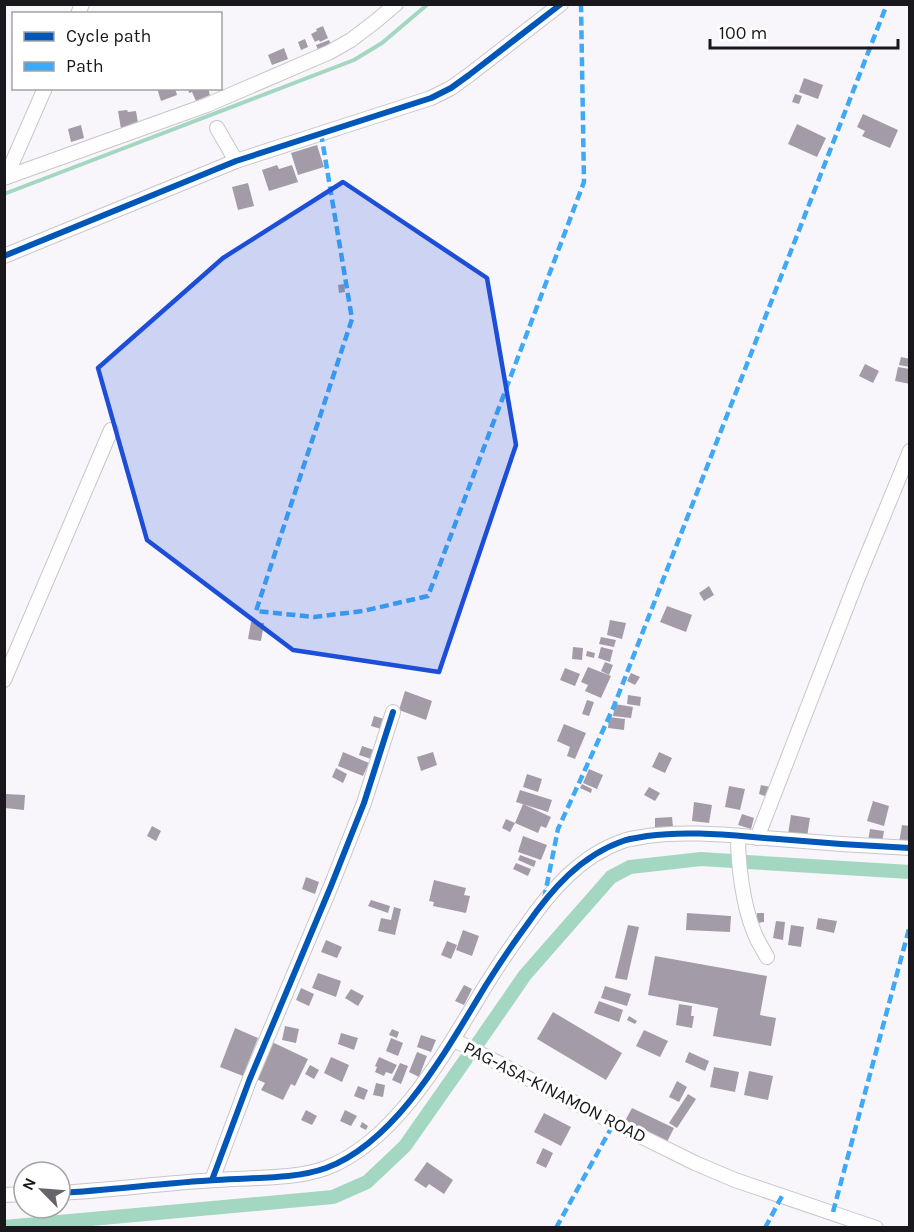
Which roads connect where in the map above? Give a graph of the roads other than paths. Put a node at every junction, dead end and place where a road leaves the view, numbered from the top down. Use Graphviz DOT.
graph roads {
  1 [pos="396,4"];
  2 [pos="561,4"];
  3 [pos="44,90"];
  4 [pos="216,128"];
  5 [pos="236,162"];
  6 [pos="5,178"];
  7 [pos="4,256"];
  8 [pos="111,430"];
  9 [pos="909,451"];
  10 [pos="4,680"];
  11 [pos="393,712"];
  12 [pos="738,836"];
  13 [pos="757,838"];
  14 [pos="909,848"];
  15 [pos="767,957"];
  16 [pos="454,1040"];
  17 [pos="212,1180"];
  18 [pos="72,1192"];
  19 [pos="876,1227"];
  1 -- 6 [label="street"];
  2 -- 5 [label="street"];
  3 -- 6 [label="street"];
  4 -- 5 [label="street"];
  5 -- 7 [label="street"];
  8 -- 10 [label="street"];
  9 -- 13 [label="street"];
  11 -- 17 [label="street"];
  12 -- 13 [label="street"];
  12 -- 15 [label="street"];
  12 -- 16 [label="street"];
  13 -- 14 [label="street"];
  16 -- 17 [label="street, PAG-ASA-KINAMON ROAD"];
  16 -- 19 [label="street, PAG-ASA-KINAMON ROAD"];
  17 -- 18 [label="street, PAG-ASA-KINAMON ROAD"];
}
